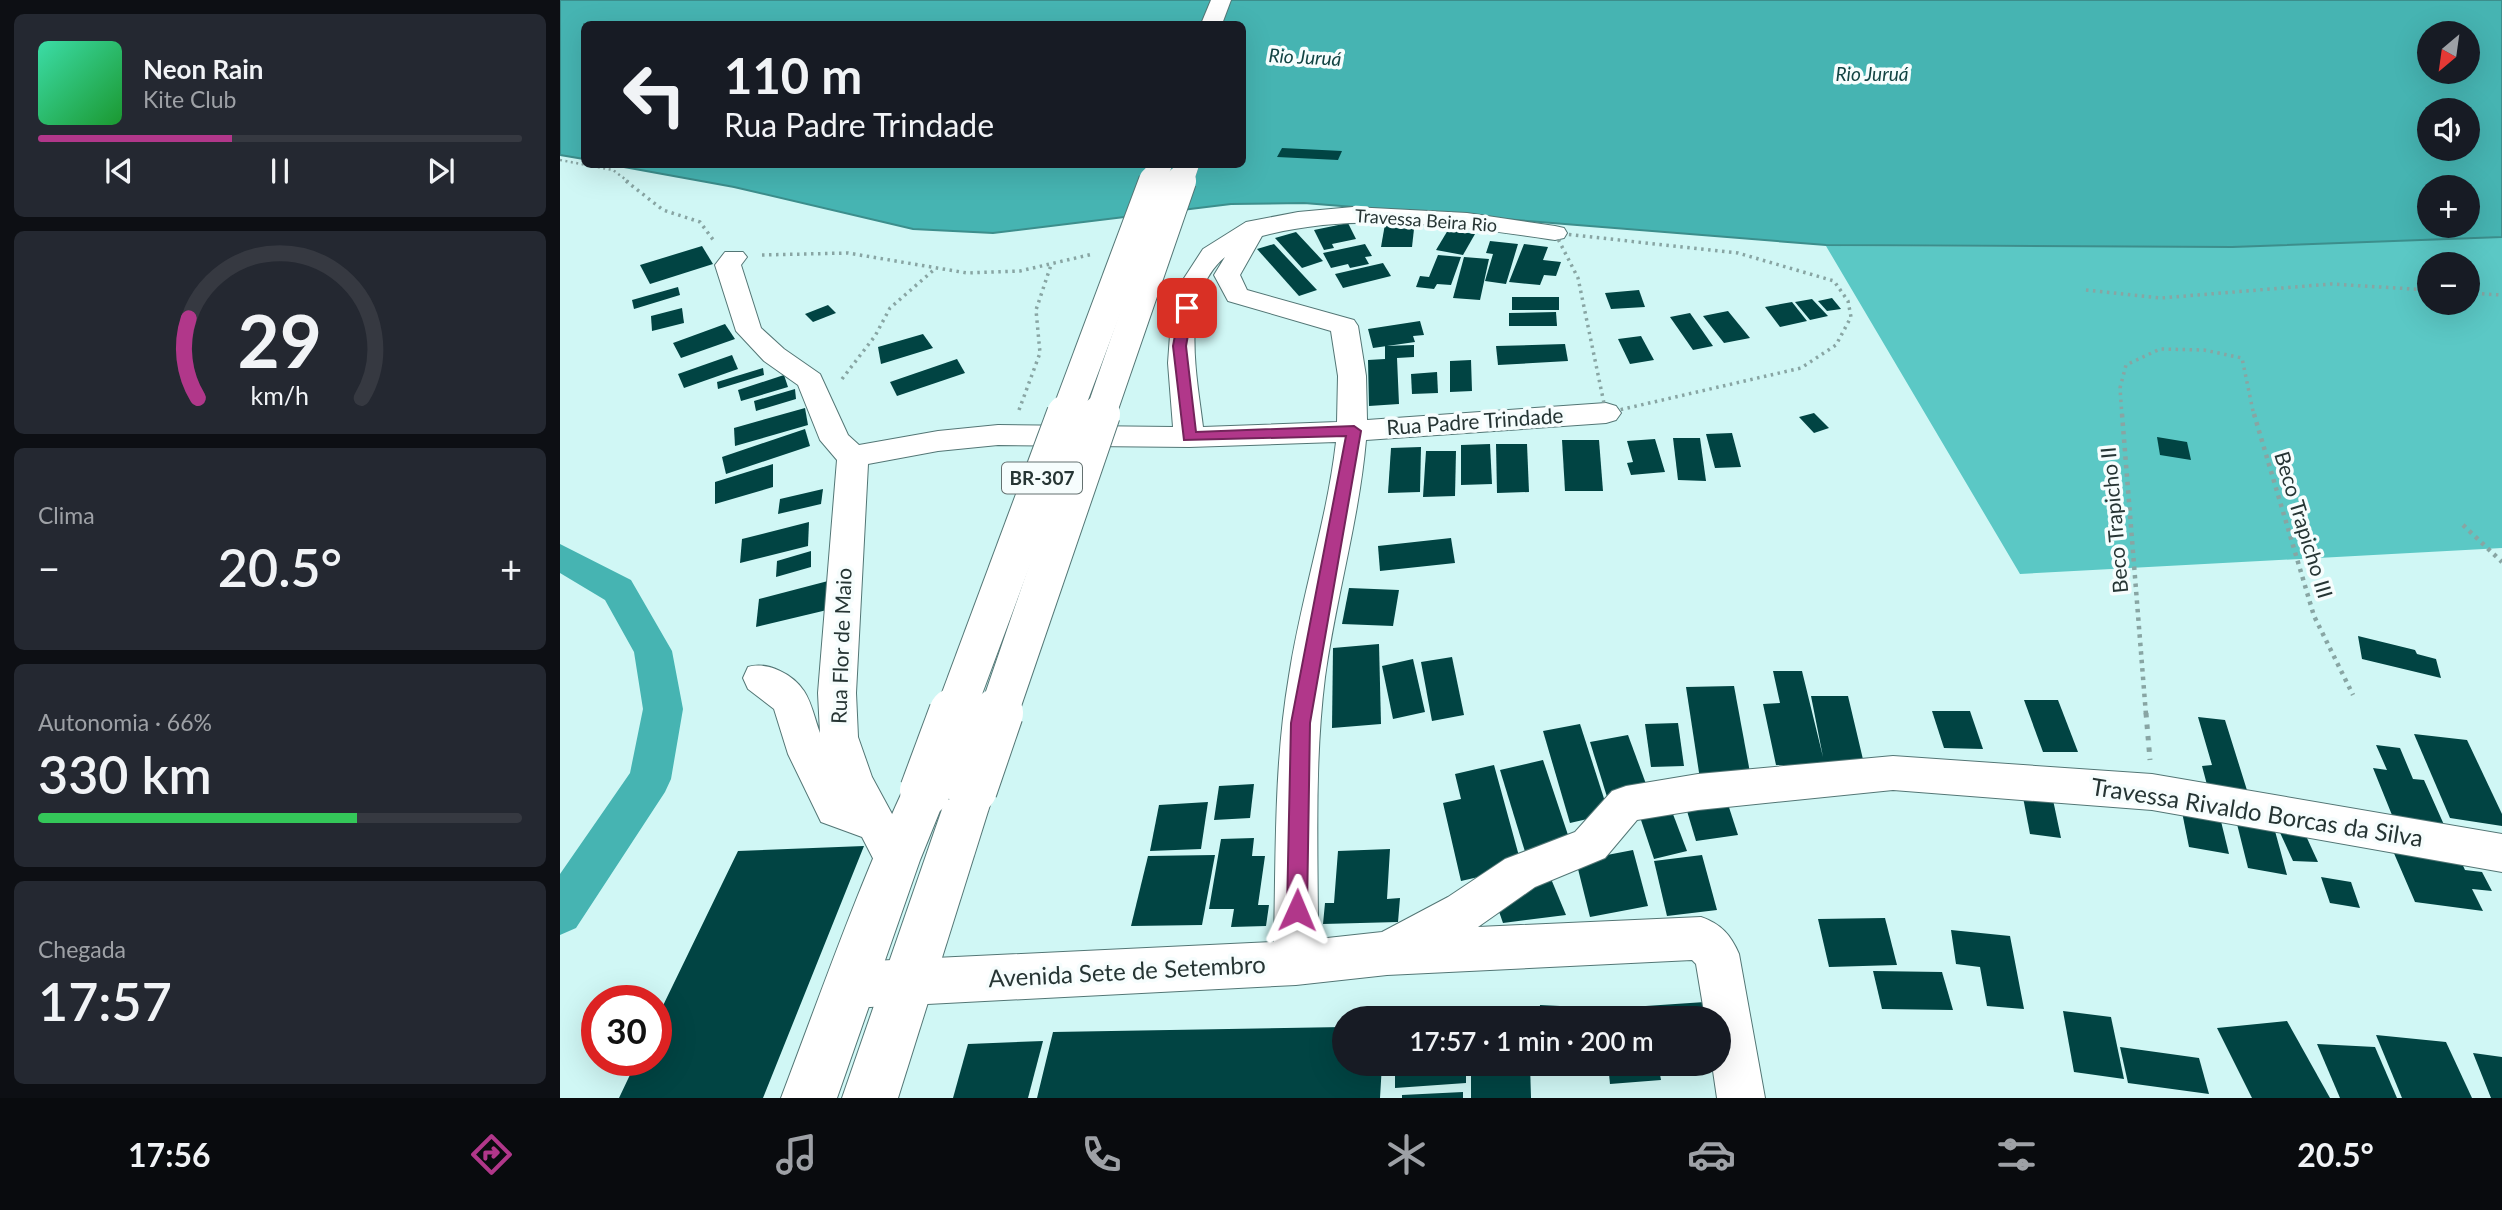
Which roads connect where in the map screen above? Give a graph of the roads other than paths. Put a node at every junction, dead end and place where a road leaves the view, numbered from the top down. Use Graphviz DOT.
graph roads {
  1 [pos="1221,0"];
  2 [pos="1213,21"];
  3 [pos="1159,168"];
  4 [pos="1186,168"];
  5 [pos="1255,227"];
  6 [pos="1555,233"];
  7 [pos="734,257"];
  8 [pos="1606,413"];
  9 [pos="1354,431"];
  10 [pos="1189,437"];
  11 [pos="853,457"];
  12 [pos="761,678"];
  13 [pos="886,842"];
  14 [pos="2502,853"];
  15 [pos="1387,953"];
  16 [pos="1296,963"];
  17 [pos="908,983"];
  18 [pos="851,985"];
  19 [pos="809,1098"];
  20 [pos="870,1098"];
  21 [pos="1741,1098"];
  1 -- 2 [label="main road"];
  3 -- 13 [label="main road, BR-307, bridge"];
  4 -- 17 [label="main road, BR-307, bridge"];
  5 -- 6 [label="street, Travessa Beira Rio"];
  5 -- 9 [label="street"];
  5 -- 10 [label="street, Travessa Beira Rio"];
  7 -- 11 [label="street"];
  8 -- 9 [label="street, Rua Padre Trindade"];
  9 -- 10 [label="street, Rua Padre Trindade"];
  9 -- 16 [label="street"];
  10 -- 11 [label="street, Rua Padre Trindade"];
  11 -- 13 [label="street, Rua Flor de Maio"];
  12 -- 13 [label="street"];
  13 -- 18 [label="main road, BR-307"];
  14 -- 15 [label="street, Travessa Rivaldo Borcas da Silva"];
  15 -- 16 [label="street, Avenida Sete de Setembro"];
  15 -- 21 [label="street, Avenida Sete de Setembro"];
  16 -- 17 [label="street, Avenida Sete de Setembro"];
  17 -- 18 [label="street, Avenida Sete de Setembro"];
  17 -- 20 [label="main road, BR-307"];
  18 -- 19 [label="main road, BR-307"];
}
